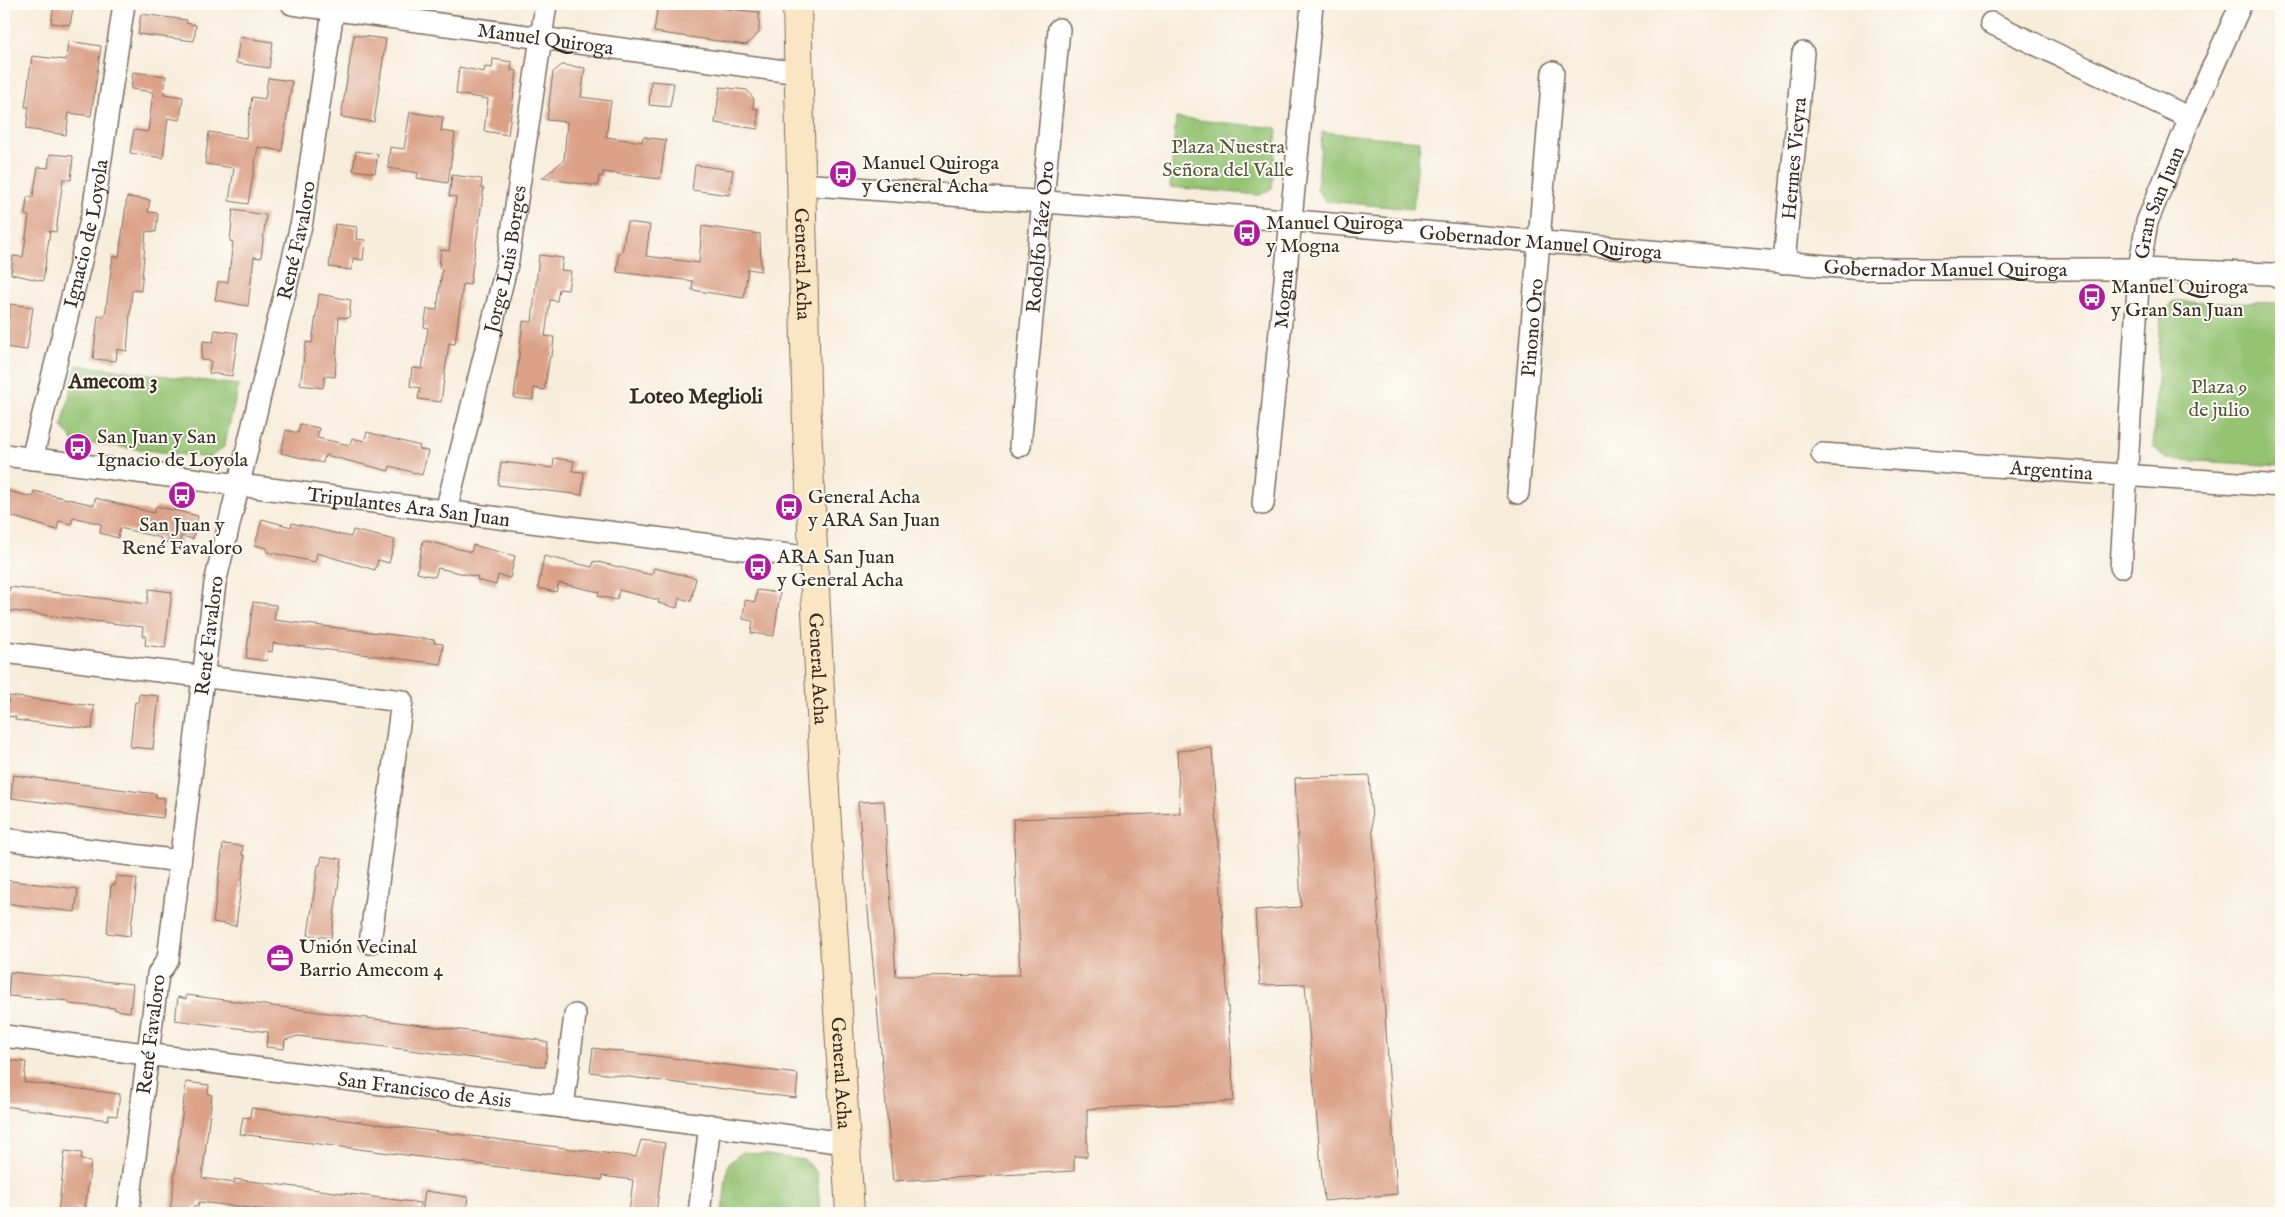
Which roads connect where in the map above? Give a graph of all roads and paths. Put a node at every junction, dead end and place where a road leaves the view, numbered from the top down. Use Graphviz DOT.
graph roads {
  1 [pos="124,4"];
  2 [pos="292,4"];
  3 [pos="546,4"];
  4 [pos="797,4"];
  5 [pos="2241,4"];
  6 [pos="1312,5"];
  7 [pos="334,7"];
  8 [pos="1991,23"];
  9 [pos="1059,29"];
  10 [pos="541,38"];
  11 [pos="1803,54"];
  12 [pos="1553,72"];
  13 [pos="799,73"];
  14 [pos="2190,118"];
  15 [pos="801,184"];
  16 [pos="1042,202"];
  17 [pos="1291,220"];
  18 [pos="1539,242"];
  19 [pos="1784,262"];
  20 [pos="2139,269"];
  21 [pos="2281,278"];
  22 [pos="1020,446"];
  23 [pos="1822,454"];
  24 [pos="4,455"];
  25 [pos="32,459"];
  26 [pos="2128,474"];
  27 [pos="238,485"];
  28 [pos="2281,486"];
  29 [pos="1518,493"];
  30 [pos="1263,504"];
  31 [pos="446,511"];
  32 [pos="813,558"];
  33 [pos="2121,567"];
  34 [pos="4,652"];
  35 [pos="203,676"];
  36 [pos="4,838"];
  37 [pos="180,861"];
  38 [pos="370,943"];
  39 [pos="575,1015"];
  40 [pos="4,1036"];
  41 [pos="148,1055"];
  42 [pos="562,1107"];
  43 [pos="710,1125"];
  44 [pos="846,1143"];
  45 [pos="128,1213"];
  46 [pos="699,1213"];
  47 [pos="850,1213"];
  1 -- 25 [label="street, Ignacio de Loyola"];
  2 -- 7 [label="street, Manuel Quiroga"];
  3 -- 10 [label="street, Jorge Luis Borges"];
  4 -- 13 [label="main road, General Acha"];
  5 -- 14 [label="street, Gran San Juan"];
  6 -- 17 [label="street, Mogna"];
  7 -- 10 [label="street, Manuel Quiroga"];
  7 -- 27 [label="street, René Favaloro"];
  8 -- 14 [label="street"];
  9 -- 16 [label="street, Rodolfo Páez Oro"];
  10 -- 13 [label="street, Manuel Quiroga"];
  10 -- 31 [label="street, Jorge Luis Borges"];
  11 -- 19 [label="street, Hermes Vieyra"];
  12 -- 18 [label="street, Pinono Oro"];
  13 -- 15 [label="main road, General Acha"];
  14 -- 20 [label="street, Gran San Juan"];
  15 -- 16 [label="street, Gobernador Manuel Quiroga"];
  15 -- 32 [label="main road, General Acha"];
  16 -- 17 [label="street, Gobernador Manuel Quiroga"];
  16 -- 22 [label="street, Rodolfo Páez Oro"];
  17 -- 18 [label="street, Gobernador Manuel Quiroga"];
  17 -- 30 [label="street, Mogna"];
  18 -- 19 [label="street, Gobernador Manuel Quiroga"];
  18 -- 29 [label="street, Pinono Oro"];
  19 -- 20 [label="street, Gobernador Manuel Quiroga"];
  20 -- 21 [label="street, Gobernador Manuel Quiroga"];
  20 -- 26 [label="street, Gran San Juan"];
  23 -- 26 [label="street, Argentina"];
  24 -- 25 [label="street, Tripulantes Ara San Juan"];
  25 -- 27 [label="street, Tripulantes Ara San Juan"];
  26 -- 28 [label="street, Argentina"];
  26 -- 33 [label="street, Gran San Juan"];
  27 -- 31 [label="street, Tripulantes Ara San Juan"];
  27 -- 35 [label="street, René Favaloro"];
  31 -- 32 [label="street, Tripulantes Ara San Juan"];
  32 -- 44 [label="main road, General Acha"];
  34 -- 35 [label="street"];
  35 -- 37 [label="street, René Favaloro"];
  35 -- 38 [label="street"];
  36 -- 37 [label="street"];
  37 -- 41 [label="street, René Favaloro"];
  39 -- 42 [label="street"];
  40 -- 41 [label="street, San Francisco de Asis"];
  41 -- 42 [label="street, San Francisco de Asis"];
  41 -- 45 [label="street, René Favaloro"];
  42 -- 43 [label="street, San Francisco de Asis"];
  43 -- 44 [label="street, San Francisco de Asis"];
  43 -- 46 [label="street"];
  44 -- 47 [label="main road, General Acha"];
}
